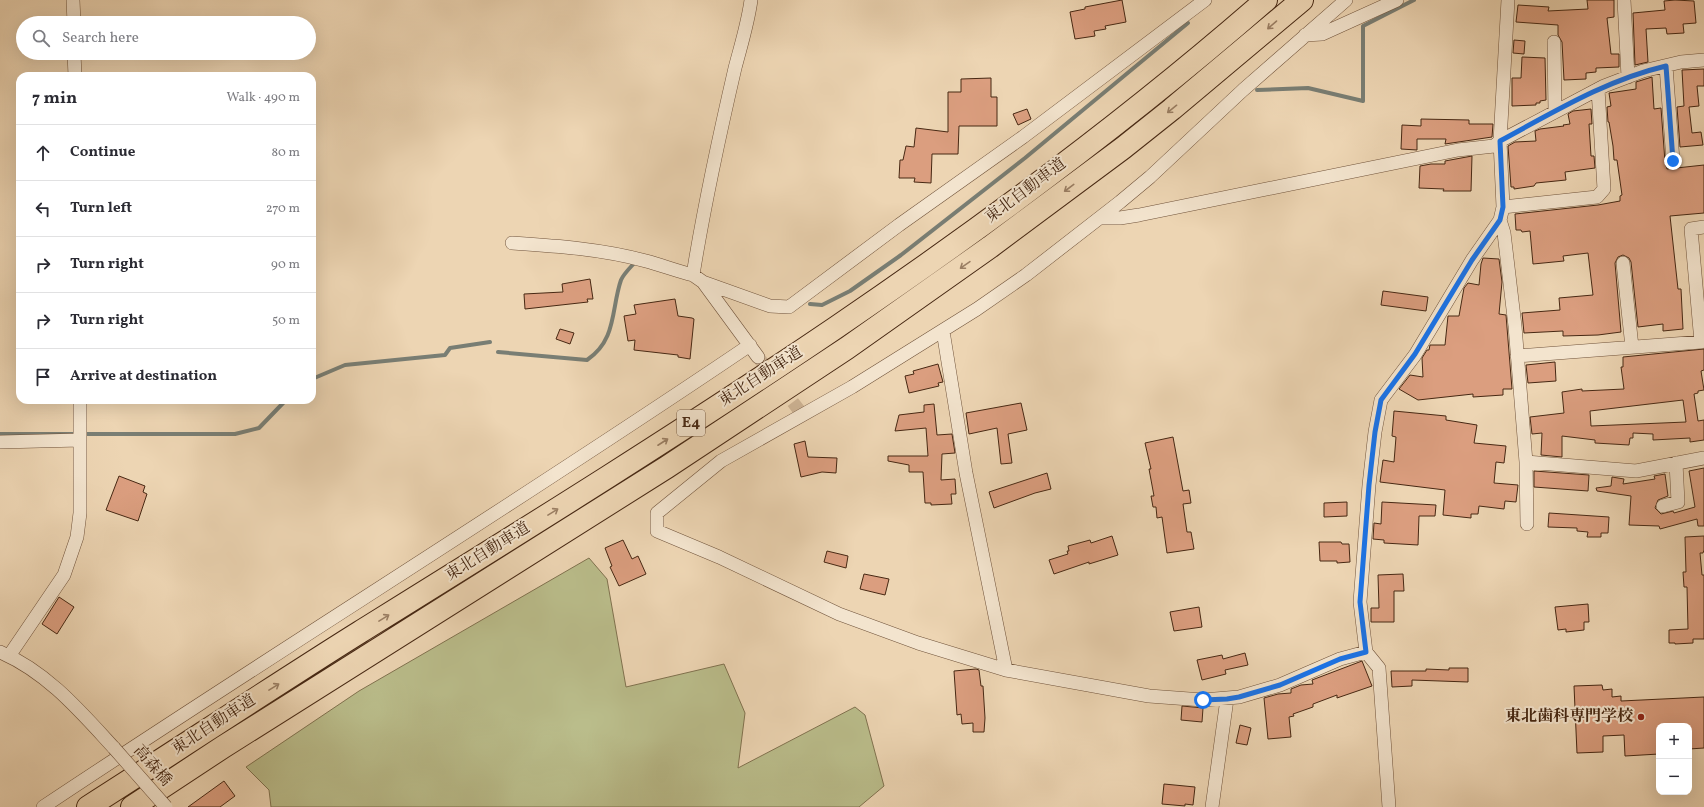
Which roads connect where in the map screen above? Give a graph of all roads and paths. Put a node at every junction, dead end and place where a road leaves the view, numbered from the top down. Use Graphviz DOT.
graph roads {
  1 [pos="73,0"];
  2 [pos="752,0"];
  3 [pos="1205,0"];
  4 [pos="1266,0"];
  5 [pos="1302,0"];
  6 [pos="1346,0"];
  7 [pos="1397,0"];
  8 [pos="1508,0"];
  9 [pos="1624,0"];
  10 [pos="74,16"];
  11 [pos="1305,35"];
  12 [pos="1554,42"];
  13 [pos="74,60"];
  14 [pos="1704,60"];
  15 [pos="1666,66"];
  16 [pos="74,72"];
  17 [pos="1628,77"];
  18 [pos="1598,89"];
  19 [pos="1555,112"];
  20 [pos="1500,141"];
  21 [pos="1673,161"];
  22 [pos="1503,207"];
  23 [pos="1100,218"];
  24 [pos="1500,220"];
  25 [pos="1704,227"];
  26 [pos="512,243"];
  27 [pos="1623,263"];
  28 [pos="696,274"];
  29 [pos="943,331"];
  30 [pos="750,345"];
  31 [pos="1632,347"];
  32 [pos="1517,356"];
  33 [pos="758,357"];
  34 [pos="80,404"];
  35 [pos="80,439"];
  36 [pos="0,442"];
  37 [pos="1704,458"];
  38 [pos="1526,462"];
  39 [pos="1676,463"];
  40 [pos="1663,506"];
  41 [pos="1527,524"];
  42 [pos="1366,652"];
  43 [pos="4,654"];
  44 [pos="1006,670"];
  45 [pos="1227,699"];
  46 [pos="44,807"];
  47 [pos="88,807"];
  48 [pos="132,807"];
  49 [pos="166,807"];
  50 [pos="1212,807"];
  51 [pos="1389,807"];
  1 -- 10 [label="street"];
  2 -- 28 [label="street"];
  3 -- 28 [label="street"];
  47 -- 4 [label="highway, 東北自動車道 / E4, one-way"];
  5 -- 48 [label="highway, 東北自動車道 / E4, one-way"];
  6 -- 11 [label="street"];
  7 -- 11 [label="street"];
  8 -- 20 [label="street"];
  9 -- 17 [label="street"];
  11 -- 23 [label="street"];
  12 -- 19 [label="street"];
  13 -- 16 [label="street"];
  14 -- 15 [label="street"];
  15 -- 17 [label="street"];
  15 -- 21 [label="street"];
  17 -- 18 [label="street"];
  18 -- 19 [label="street"];
  18 -- 22 [label="street"];
  19 -- 20 [label="street"];
  20 -- 22 [label="street"];
  20 -- 23 [label="street"];
  22 -- 24 [label="street"];
  23 -- 29 [label="street"];
  24 -- 32 [label="street"];
  24 -- 42 [label="street"];
  25 -- 31 [label="street"];
  26 -- 28 [label="street"];
  27 -- 31 [label="street"];
  28 -- 30 [label="street"];
  29 -- 44 [label="street"];
  29 -- 44 [label="street"];
  30 -- 33 [label="street"];
  30 -- 46 [label="street"];
  31 -- 32 [label="street"];
  32 -- 38 [label="street"];
  34 -- 35 [label="street"];
  35 -- 36 [label="street"];
  35 -- 43 [label="street"];
  37 -- 39 [label="street"];
  38 -- 39 [label="street"];
  38 -- 41 [label="street"];
  39 -- 40 [label="street"];
  42 -- 45 [label="street"];
  42 -- 51 [label="street"];
  43 -- 49 [label="street, 高森橋, bridge"];
  44 -- 45 [label="street"];
  45 -- 50 [label="street"];
}
